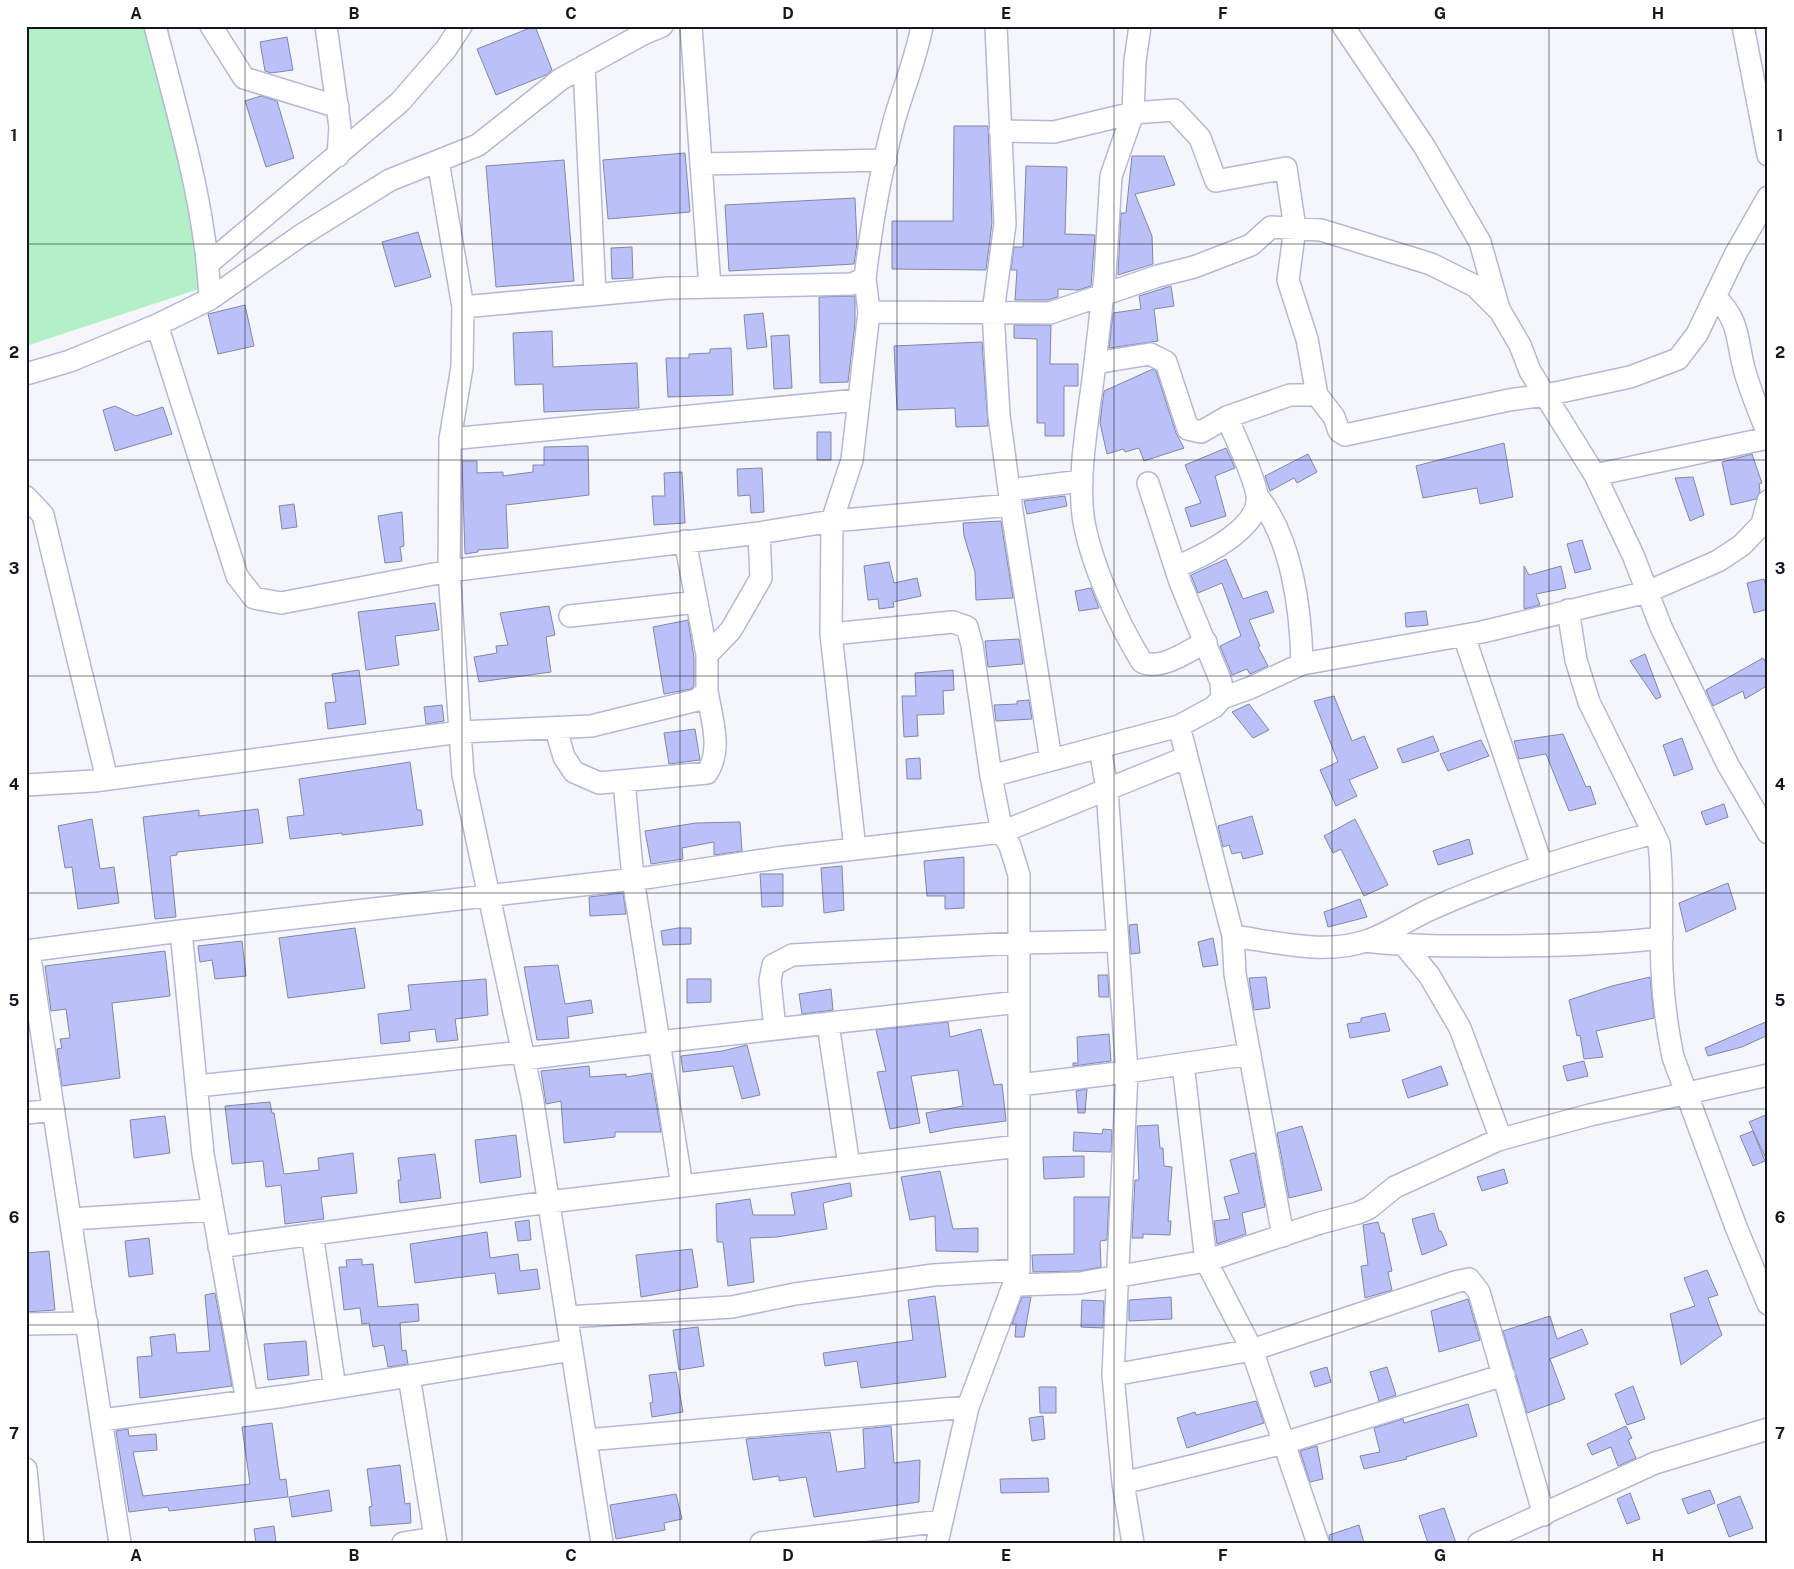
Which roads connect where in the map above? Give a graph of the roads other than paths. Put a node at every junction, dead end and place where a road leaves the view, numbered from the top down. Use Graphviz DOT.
graph roads {
  1 [pos="155,26"];
  2 [pos="211,26"];
  3 [pos="326,26"];
  4 [pos="461,26"];
  5 [pos="662,26"];
  6 [pos="691,26"];
  7 [pos="922,26"];
  8 [pos="996,26"];
  9 [pos="1140,26"];
  10 [pos="1343,26"];
  11 [pos="1743,26"];
  12 [pos="584,66"];
  13 [pos="338,107"];
  14 [pos="1133,113"];
  15 [pos="1000,131"];
  16 [pos="1768,154"];
  17 [pos="338,156"];
  18 [pos="886,160"];
  19 [pos="438,161"];
  20 [pos="701,164"];
  21 [pos="1768,197"];
  22 [pos="1295,228"];
  23 [pos="209,263"];
  24 [pos="865,278"];
  25 [pos="710,287"];
  26 [pos="1104,294"];
  27 [pos="595,295"];
  28 [pos="1715,298"];
  29 [pos="210,299"];
  30 [pos="462,306"];
  31 [pos="870,312"];
  32 [pos="993,312"];
  33 [pos="1500,312"];
  34 [pos="157,325"];
  35 [pos="1095,363"];
  36 [pos="26,374"];
  37 [pos="1317,395"];
  38 [pos="1546,395"];
  39 [pos="858,400"];
  40 [pos="1227,417"];
  41 [pos="1768,436"];
  42 [pos="450,439"];
  43 [pos="1595,475"];
  44 [pos="1082,482"];
  45 [pos="1148,483"];
  46 [pos="1257,496"];
  47 [pos="26,497"];
  48 [pos="1010,497"];
  49 [pos="1768,500"];
  50 [pos="832,521"];
  51 [pos="759,533"];
  52 [pos="685,541"];
  53 [pos="1176,567"];
  54 [pos="449,570"];
  55 [pos="1647,592"];
  56 [pos="697,602"];
  57 [pos="1568,610"];
  58 [pos="570,616"];
  59 [pos="832,634"];
  60 [pos="1464,636"];
  61 [pos="1206,642"];
  62 [pos="707,655"];
  63 [pos="1302,664"];
  64 [pos="707,691"];
  65 [pos="1222,698"];
  66 [pos="1179,726"];
  67 [pos="556,728"];
  68 [pos="460,732"];
  69 [pos="1100,747"];
  70 [pos="1187,757"];
  71 [pos="1052,760"];
  72 [pos="991,776"];
  73 [pos="106,779"];
  74 [pos="624,781"];
  75 [pos="26,784"];
  76 [pos="1107,790"];
  77 [pos="1002,832"];
  78 [pos="1654,832"];
  79 [pos="1768,832"];
  80 [pos="855,849"];
  81 [pos="1542,866"];
  82 [pos="633,879"];
  83 [pos="488,894"];
  84 [pos="181,931"];
  85 [pos="1233,936"];
  86 [pos="1662,938"];
  87 [pos="1116,941"];
  88 [pos="1365,942"];
  89 [pos="1019,943"];
  90 [pos="1405,946"];
  91 [pos="28,951"];
  92 [pos="1019,1002"];
  93 [pos="828,1024"];
  94 [pos="775,1029"];
  95 [pos="659,1042"];
  96 [pos="1250,1054"];
  97 [pos="523,1056"];
  98 [pos="1183,1064"];
  99 [pos="1127,1072"];
  100 [pos="1768,1075"];
  101 [pos="1019,1085"];
  102 [pos="196,1086"];
  103 [pos="1688,1092"];
  104 [pos="54,1110"];
  105 [pos="26,1113"];
  106 [pos="1501,1139"];
  107 [pos="1019,1146"];
  108 [pos="849,1166"];
  109 [pos="682,1186"];
  110 [pos="548,1202"];
  111 [pos="212,1210"];
  112 [pos="71,1219"];
  113 [pos="312,1234"];
  114 [pos="1283,1236"];
  115 [pos="219,1247"];
  116 [pos="1206,1261"];
  117 [pos="1119,1276"];
  118 [pos="1016,1278"];
  119 [pos="1768,1304"];
  120 [pos="567,1317"];
  121 [pos="26,1324"];
  122 [pos="87,1324"];
  123 [pos="572,1350"];
  124 [pos="1252,1350"];
  125 [pos="1113,1375"];
  126 [pos="1504,1375"];
  127 [pos="409,1376"];
  128 [pos="335,1388"];
  129 [pos="247,1402"];
  130 [pos="968,1407"];
  131 [pos="102,1420"];
  132 [pos="1768,1429"];
  133 [pos="586,1440"];
  134 [pos="1284,1443"];
  135 [pos="26,1469"];
  136 [pos="1123,1483"];
  137 [pos="1544,1515"];
  138 [pos="942,1521"];
  139 [pos="435,1540"];
  140 [pos="33,1543"];
  141 [pos="120,1543"];
  142 [pos="403,1543"];
  143 [pos="602,1543"];
  144 [pos="761,1543"];
  145 [pos="937,1543"];
  146 [pos="1133,1543"];
  147 [pos="1318,1543"];
  148 [pos="1480,1543"];
  1 -- 23 [label="street"];
  2 -- 13 [label="street"];
  3 -- 13 [label="street"];
  4 -- 17 [label="street"];
  5 -- 12 [label="street"];
  6 -- 20 [label="street"];
  7 -- 18 [label="street"];
  8 -- 15 [label="street"];
  9 -- 14 [label="street"];
  10 -- 33 [label="street"];
  11 -- 16 [label="street"];
  12 -- 19 [label="street"];
  12 -- 27 [label="street"];
  13 -- 17 [label="street"];
  14 -- 15 [label="street"];
  14 -- 22 [label="street"];
  14 -- 26 [label="street"];
  15 -- 32 [label="street"];
  17 -- 23 [label="street"];
  18 -- 20 [label="street"];
  18 -- 24 [label="street"];
  19 -- 29 [label="street"];
  19 -- 30 [label="street"];
  20 -- 25 [label="street"];
  21 -- 28 [label="street"];
  22 -- 26 [label="street"];
  22 -- 33 [label="street"];
  22 -- 37 [label="street"];
  23 -- 29 [label="street"];
  24 -- 25 [label="street"];
  24 -- 31 [label="street"];
  25 -- 27 [label="street"];
  26 -- 32 [label="street"];
  26 -- 35 [label="street"];
  27 -- 30 [label="street"];
  28 -- 38 [label="street"];
  28 -- 41 [label="street"];
  29 -- 34 [label="street"];
  30 -- 42 [label="street"];
  31 -- 32 [label="street"];
  31 -- 39 [label="street"];
  32 -- 48 [label="street"];
  33 -- 38 [label="street"];
  34 -- 36 [label="street"];
  34 -- 54 [label="street"];
  35 -- 40 [label="street"];
  35 -- 44 [label="street"];
  37 -- 38 [label="street"];
  37 -- 40 [label="street"];
  38 -- 43 [label="street"];
  39 -- 42 [label="street"];
  39 -- 50 [label="street"];
  40 -- 46 [label="street"];
  41 -- 43 [label="street"];
  42 -- 54 [label="street"];
  43 -- 55 [label="street"];
  44 -- 48 [label="street"];
  44 -- 61 [label="street"];
  45 -- 53 [label="street"];
  46 -- 53 [label="street"];
  46 -- 63 [label="street"];
  47 -- 73 [label="street"];
  48 -- 50 [label="street"];
  48 -- 71 [label="street"];
  49 -- 55 [label="street"];
  50 -- 51 [label="street"];
  50 -- 59 [label="street"];
  51 -- 52 [label="street"];
  51 -- 62 [label="street"];
  52 -- 54 [label="street"];
  52 -- 56 [label="street"];
  53 -- 61 [label="street"];
  54 -- 68 [label="street"];
  55 -- 57 [label="street"];
  55 -- 79 [label="street"];
  56 -- 58 [label="street"];
  56 -- 62 [label="street"];
  57 -- 60 [label="street"];
  57 -- 78 [label="street"];
  59 -- 72 [label="street"];
  59 -- 80 [label="street"];
  60 -- 63 [label="street"];
  60 -- 81 [label="street"];
  61 -- 65 [label="street"];
  62 -- 64 [label="street"];
  63 -- 65 [label="street"];
  64 -- 67 [label="street"];
  64 -- 74 [label="street"];
  65 -- 66 [label="street"];
  66 -- 69 [label="street"];
  66 -- 70 [label="street"];
  67 -- 68 [label="street"];
  67 -- 74 [label="street"];
  68 -- 73 [label="street"];
  68 -- 83 [label="street"];
  69 -- 71 [label="street"];
  69 -- 76 [label="street"];
  70 -- 76 [label="street"];
  70 -- 85 [label="street"];
  71 -- 72 [label="street"];
  72 -- 77 [label="street"];
  73 -- 75 [label="street"];
  74 -- 82 [label="street"];
  76 -- 77 [label="street"];
  76 -- 87 [label="street"];
  77 -- 80 [label="street"];
  77 -- 89 [label="street"];
  78 -- 81 [label="street"];
  78 -- 86 [label="street"];
  80 -- 82 [label="street"];
  81 -- 88 [label="street"];
  82 -- 83 [label="street"];
  82 -- 95 [label="street"];
  83 -- 84 [label="street"];
  83 -- 97 [label="street"];
  84 -- 91 [label="street"];
  84 -- 102 [label="street"];
  85 -- 88 [label="street"];
  85 -- 96 [label="street"];
  86 -- 90 [label="street"];
  86 -- 103 [label="street"];
  87 -- 89 [label="street"];
  87 -- 99 [label="street"];
  88 -- 90 [label="street"];
  89 -- 92 [label="street"];
  89 -- 94 [label="street"];
  90 -- 106 [label="street"];
  91 -- 104 [label="street"];
  92 -- 93 [label="street"];
  92 -- 101 [label="street"];
  93 -- 94 [label="street"];
  93 -- 108 [label="street"];
  94 -- 95 [label="street"];
  95 -- 97 [label="street"];
  95 -- 109 [label="street"];
  96 -- 98 [label="street"];
  96 -- 114 [label="street"];
  97 -- 102 [label="street"];
  97 -- 110 [label="street"];
  98 -- 99 [label="street"];
  98 -- 116 [label="street"];
  99 -- 101 [label="street"];
  99 -- 117 [label="street"];
  100 -- 103 [label="street"];
  101 -- 107 [label="street"];
  102 -- 111 [label="street"];
  103 -- 106 [label="street"];
  103 -- 119 [label="street"];
  104 -- 105 [label="street"];
  104 -- 112 [label="street"];
  106 -- 114 [label="street"];
  107 -- 108 [label="street"];
  107 -- 118 [label="street"];
  108 -- 109 [label="street"];
  109 -- 110 [label="street"];
  110 -- 113 [label="street"];
  110 -- 120 [label="street"];
  111 -- 112 [label="street"];
  111 -- 115 [label="street"];
  112 -- 122 [label="street"];
  113 -- 115 [label="street"];
  113 -- 128 [label="street"];
  114 -- 116 [label="street"];
  115 -- 129 [label="street"];
  116 -- 117 [label="street"];
  116 -- 124 [label="street"];
  117 -- 118 [label="street"];
  117 -- 125 [label="street"];
  118 -- 120 [label="street"];
  118 -- 130 [label="street"];
  120 -- 123 [label="street"];
  121 -- 122 [label="street"];
  122 -- 131 [label="street"];
  123 -- 127 [label="street"];
  123 -- 133 [label="street"];
  124 -- 125 [label="street"];
  124 -- 126 [label="street"];
  124 -- 134 [label="street"];
  125 -- 136 [label="street"];
  126 -- 134 [label="street"];
  126 -- 137 [label="street"];
  127 -- 128 [label="street"];
  127 -- 139 [label="street"];
  128 -- 129 [label="street"];
  129 -- 131 [label="street"];
  130 -- 133 [label="street"];
  130 -- 138 [label="street"];
  131 -- 141 [label="street"];
  132 -- 137 [label="street"];
  133 -- 143 [label="street"];
  134 -- 136 [label="street"];
  134 -- 147 [label="street"];
  135 -- 140 [label="street"];
  136 -- 146 [label="street"];
  137 -- 148 [label="street"];
  138 -- 144 [label="street"];
  138 -- 145 [label="street"];
  139 -- 142 [label="street"];
}
